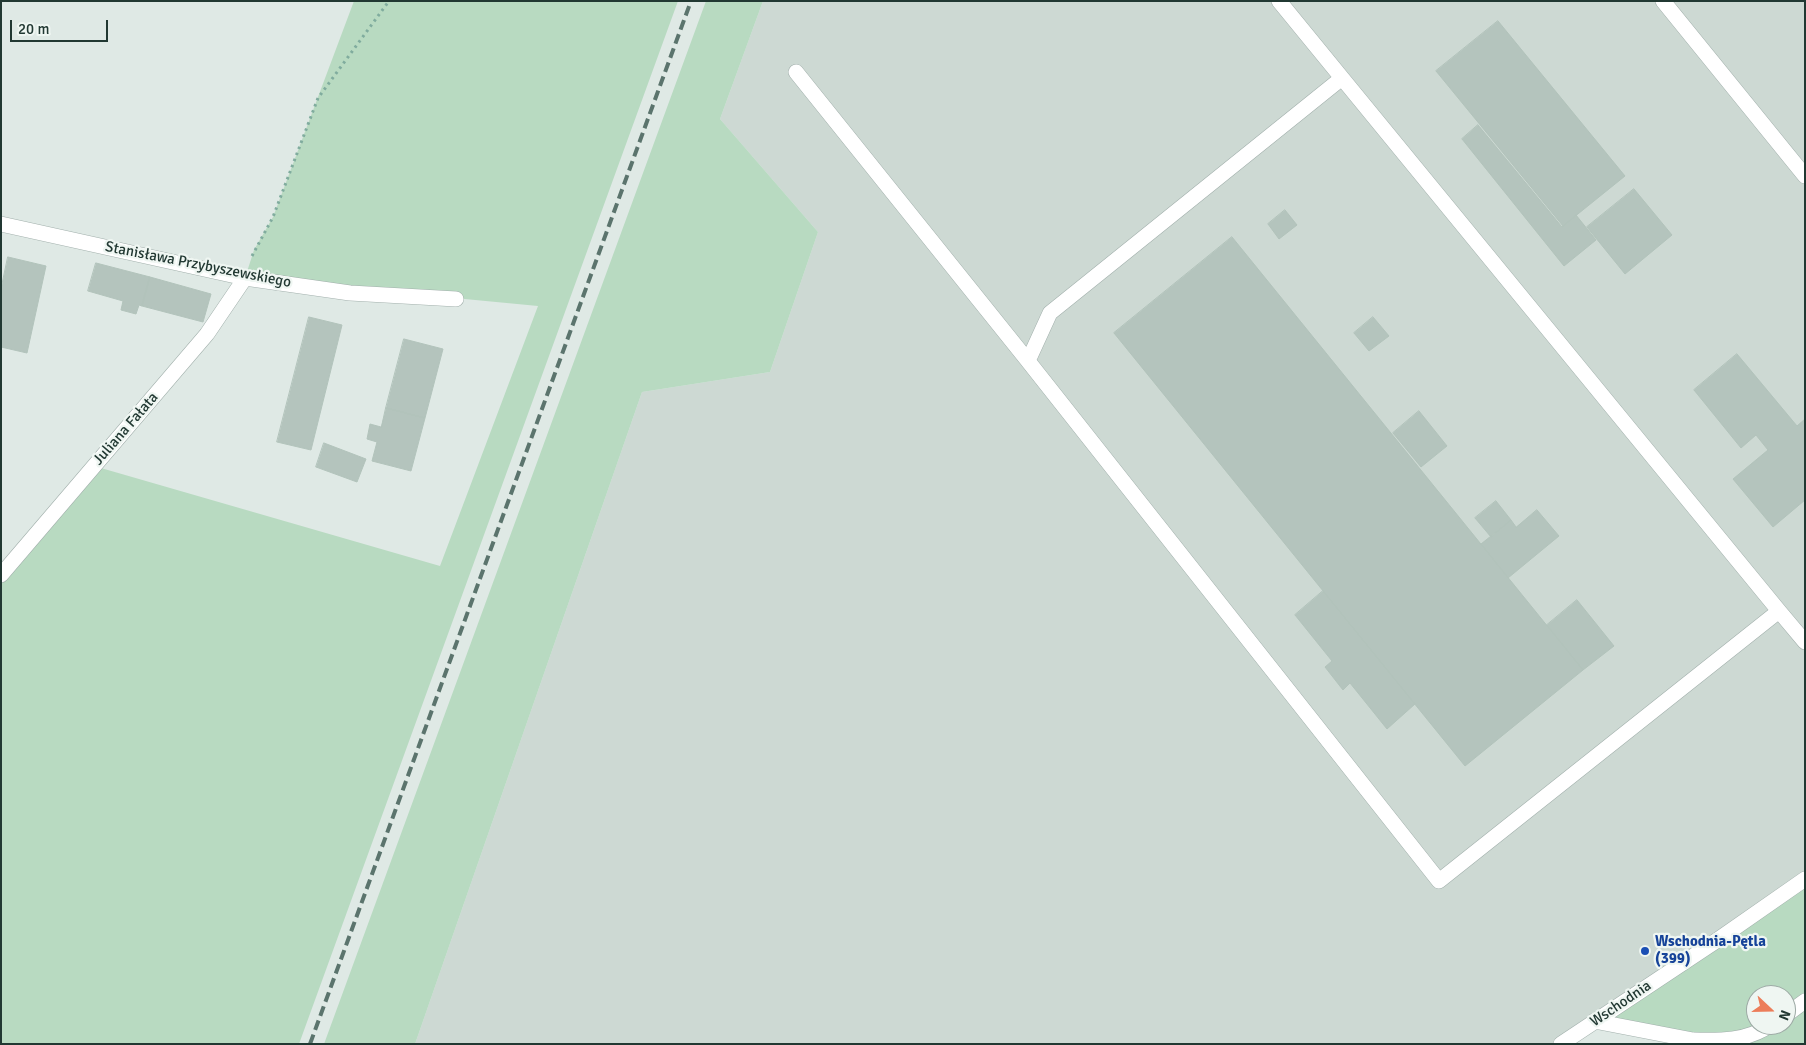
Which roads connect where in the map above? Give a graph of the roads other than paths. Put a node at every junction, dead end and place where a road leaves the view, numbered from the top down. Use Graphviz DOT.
graph roads {
  1 [pos="1279,1"];
  2 [pos="1663,1"];
  3 [pos="796,72"];
  4 [pos="1342,78"];
  5 [pos="1805,176"];
  6 [pos="1,224"];
  7 [pos="245,278"];
  8 [pos="456,299"];
  9 [pos="1028,361"];
  10 [pos="1,575"];
  11 [pos="1779,611"];
  12 [pos="1805,642"];
  13 [pos="1805,879"];
  14 [pos="1594,1021"];
  15 [pos="1746,1035"];
  16 [pos="1695,1042"];
  17 [pos="1561,1044"];
  1 -- 4 [label="street"];
  2 -- 5 [label="street"];
  3 -- 9 [label="street"];
  4 -- 9 [label="street"];
  4 -- 11 [label="street"];
  6 -- 7 [label="street, Stanisława Przybyszewskiego"];
  7 -- 8 [label="street, Stanisława Przybyszewskiego"];
  7 -- 10 [label="street, Juliana Fałata"];
  9 -- 11 [label="street"];
  11 -- 12 [label="street"];
  13 -- 14 [label="street, Wschodnia"];
  14 -- 16 [label="street"];
  14 -- 17 [label="street, Wschodnia"];
  15 -- 16 [label="street"];
}
